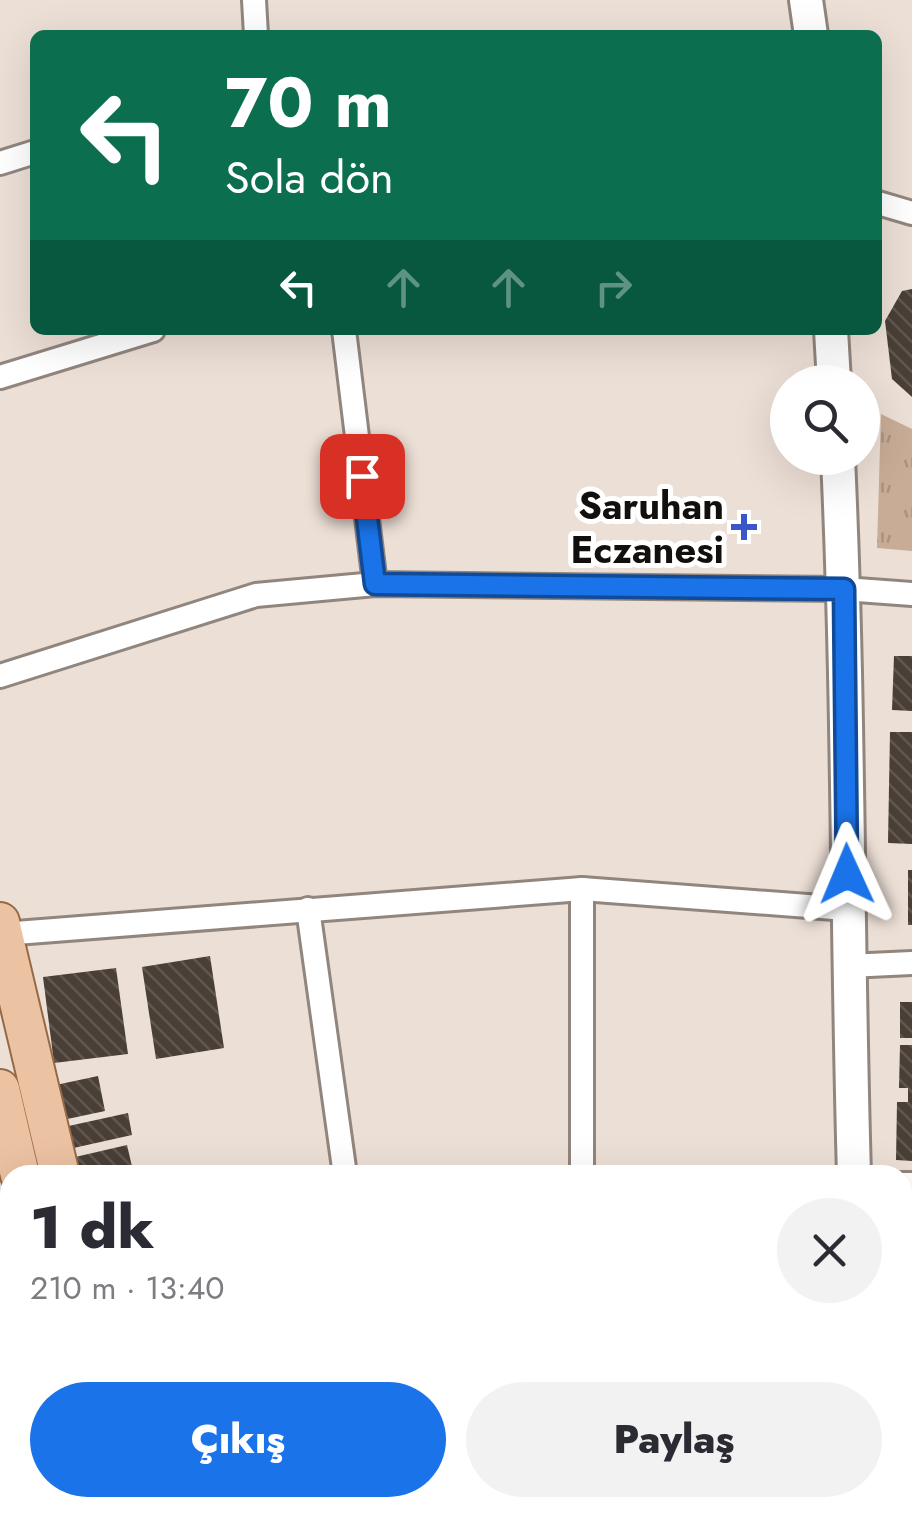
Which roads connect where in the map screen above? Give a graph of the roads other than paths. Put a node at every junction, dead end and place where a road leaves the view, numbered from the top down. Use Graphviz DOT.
graph roads {
  1 [pos="254,0"];
  2 [pos="806,0"];
  3 [pos="256,30"];
  4 [pos="809,30"];
  5 [pos="30,154"];
  6 [pos="0,163"];
  7 [pos="882,203"];
  8 [pos="912,212"];
  9 [pos="137,335"];
  10 [pos="345,335"];
  11 [pos="831,335"];
  12 [pos="833,365"];
  13 [pos="0,378"];
  14 [pos="839,475"];
  15 [pos="375,584"];
  16 [pos="844,589"];
  17 [pos="912,594"];
  18 [pos="0,676"];
  19 [pos="582,889"];
  20 [pos="308,909"];
  21 [pos="847,910"];
  22 [pos="2,928"];
  23 [pos="912,963"];
  24 [pos="848,966"];
  25 [pos="0,1089"];
  26 [pos="11,1165"];
  27 [pos="58,1165"];
  28 [pos="345,1165"];
  29 [pos="582,1165"];
  30 [pos="854,1165"];
  1 -- 3 [label="street"];
  2 -- 4 [label="main road"];
  5 -- 6 [label="street"];
  7 -- 8 [label="street"];
  9 -- 13 [label="street"];
  10 -- 15 [label="street"];
  11 -- 12 [label="main road"];
  14 -- 16 [label="main road"];
  15 -- 16 [label="street"];
  15 -- 18 [label="street"];
  16 -- 17 [label="street"];
  16 -- 21 [label="main road"];
  19 -- 20 [label="street"];
  19 -- 21 [label="street"];
  19 -- 29 [label="street"];
  20 -- 22 [label="street"];
  20 -- 28 [label="street"];
  21 -- 24 [label="main road"];
  22 -- 27 [label="main road"];
  23 -- 24 [label="street"];
  24 -- 30 [label="main road"];
  25 -- 26 [label="main road"];
}
